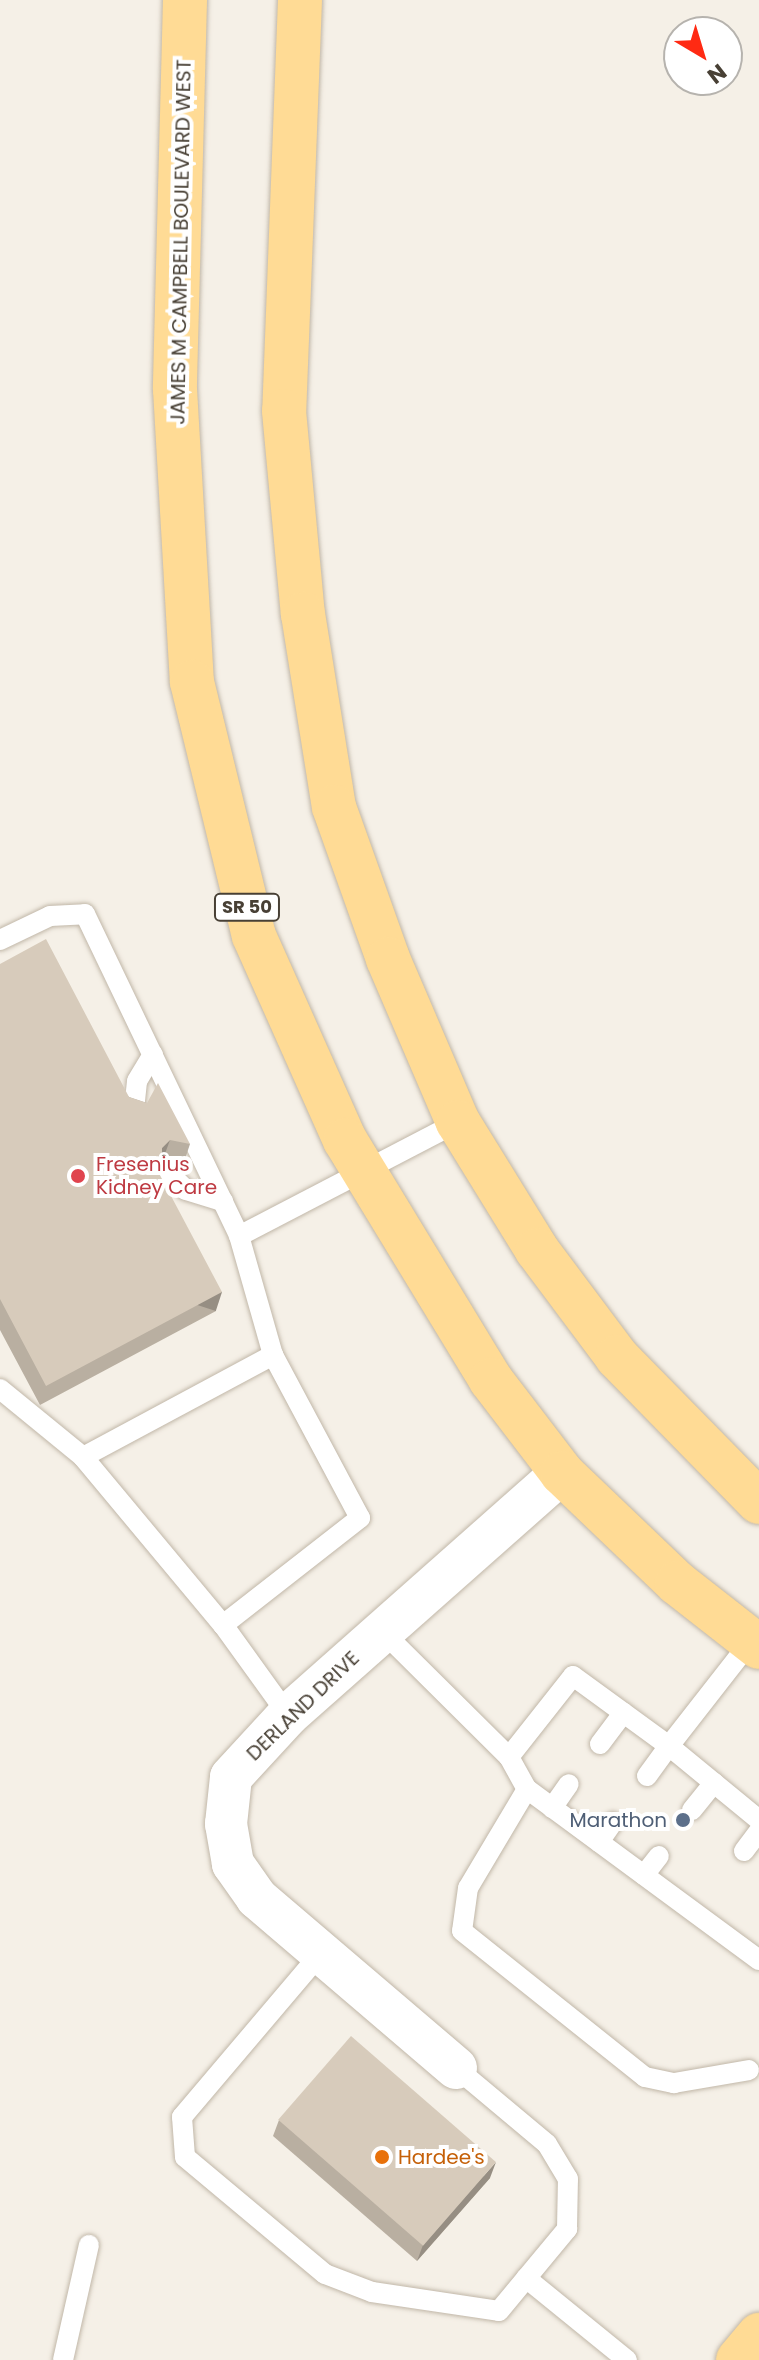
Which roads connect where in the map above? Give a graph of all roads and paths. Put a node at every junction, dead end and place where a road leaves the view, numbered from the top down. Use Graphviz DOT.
graph roads {
  1 [pos="185,0"];
  2 [pos="300,0"];
  3 [pos="0,940"];
  4 [pos="153,1054"];
  5 [pos="134,1110"];
  6 [pos="458,1122"];
  7 [pos="363,1168"];
  8 [pos="167,1171"];
  9 [pos="223,1201"];
  10 [pos="239,1236"];
  11 [pos="273,1355"];
  12 [pos="0,1389"];
  13 [pos="83,1457"];
  14 [pos="562,1473"];
  15 [pos="759,1502"];
  16 [pos="223,1625"];
  17 [pos="383,1632"];
  18 [pos="755,1644"];
  19 [pos="623,1713"];
  20 [pos="288,1715"];
  21 [pos="600,1744"];
  22 [pos="669,1746"];
  23 [pos="509,1757"];
  24 [pos="647,1776"];
  25 [pos="714,1783"];
  26 [pos="569,1784"];
  27 [pos="527,1789"];
  28 [pos="552,1808"];
  29 [pos="692,1810"];
  30 [pos="759,1820"];
  31 [pos="613,1822"];
  32 [pos="759,1831"];
  33 [pos="599,1842"];
  34 [pos="744,1851"];
  35 [pos="659,1856"];
  36 [pos="644,1875"];
  37 [pos="753,1947"];
  38 [pos="321,1953"];
  39 [pos="456,2068"];
  40 [pos="756,2069"];
  41 [pos="89,2245"];
  42 [pos="526,2278"];
  43 [pos="759,2335"];
  44 [pos="63,2360"];
  45 [pos="627,2360"];
  46 [pos="738,2360"];
  1 -- 7 [label="main road, JAMES M CAMPBELL BOULEVARD WEST / SR 50"];
  2 -- 6 [label="main road"];
  3 -- 4 [label="lane"];
  4 -- 5 [label="lane"];
  4 -- 9 [label="lane"];
  6 -- 7 [label="lane"];
  6 -- 15 [label="main road"];
  7 -- 10 [label="lane"];
  7 -- 14 [label="main road, JAMES M CAMPBELL BOULEVARD WEST / SR 50"];
  8 -- 9 [label="lane"];
  9 -- 10 [label="lane"];
  10 -- 11 [label="lane"];
  11 -- 13 [label="lane"];
  11 -- 16 [label="lane"];
  12 -- 13 [label="lane"];
  13 -- 16 [label="lane"];
  14 -- 17 [label="street, DERLAND DRIVE"];
  14 -- 18 [label="main road, JAMES M CAMPBELL BOULEVARD WEST / SR 50"];
  16 -- 20 [label="lane"];
  17 -- 20 [label="street, DERLAND DRIVE"];
  17 -- 23 [label="lane"];
  18 -- 22 [label="lane"];
  19 -- 21 [label="lane"];
  19 -- 22 [label="lane"];
  19 -- 23 [label="lane"];
  20 -- 38 [label="street, DERLAND DRIVE"];
  22 -- 24 [label="lane"];
  22 -- 25 [label="lane"];
  23 -- 27 [label="lane"];
  25 -- 29 [label="lane"];
  25 -- 30 [label="lane"];
  26 -- 28 [label="lane"];
  27 -- 28 [label="lane"];
  27 -- 40 [label="lane"];
  28 -- 33 [label="lane"];
  31 -- 33 [label="lane"];
  32 -- 34 [label="lane"];
  33 -- 36 [label="lane"];
  35 -- 36 [label="lane"];
  36 -- 37 [label="lane"];
  38 -- 39 [label="street, DERLAND DRIVE"];
  38 -- 42 [label="lane"];
  39 -- 42 [label="lane"];
  41 -- 44 [label="lane"];
  42 -- 45 [label="lane"];
  43 -- 46 [label="main road"];
}
